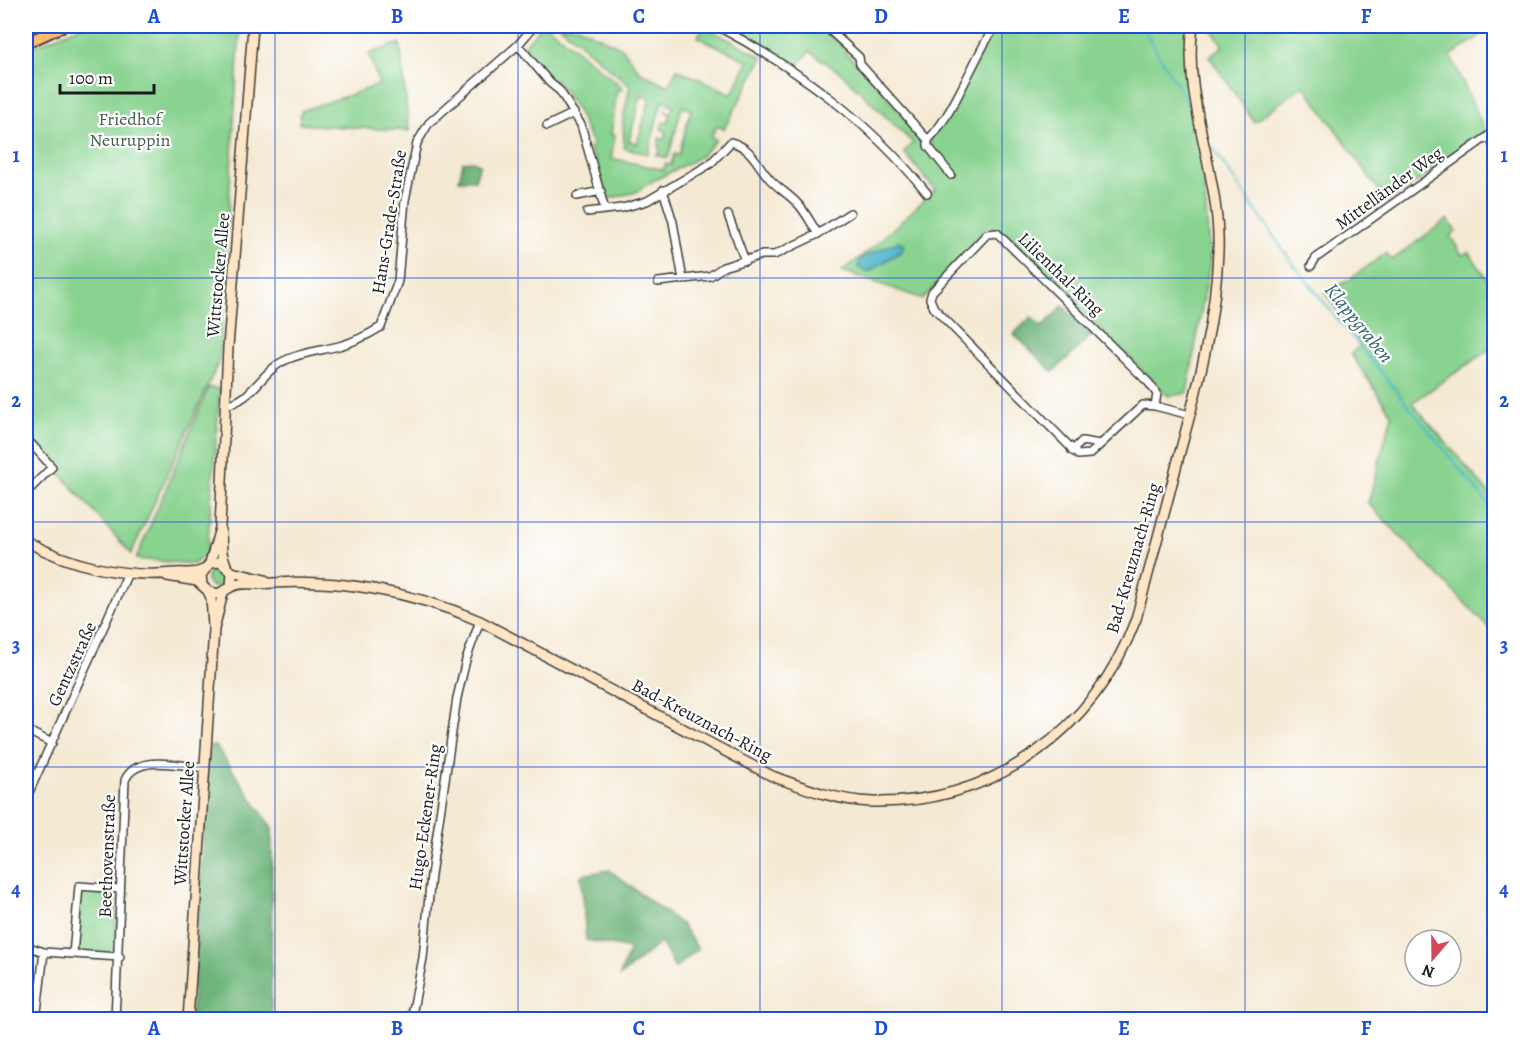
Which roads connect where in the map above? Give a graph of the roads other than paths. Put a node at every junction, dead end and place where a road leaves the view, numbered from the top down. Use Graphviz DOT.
graph roads {
  1 [pos="63,26"];
  2 [pos="253,26"];
  3 [pos="534,26"];
  4 [pos="717,26"];
  5 [pos="825,26"];
  6 [pos="995,26"];
  7 [pos="1193,26"];
  8 [pos="26,43"];
  9 [pos="518,45"];
  10 [pos="574,113"];
  11 [pos="547,126"];
  12 [pos="1491,134"];
  13 [pos="928,141"];
  14 [pos="1494,146"];
  15 [pos="951,175"];
  16 [pos="663,190"];
  17 [pos="601,191"];
  18 [pos="927,193"];
  19 [pos="577,196"];
  20 [pos="605,210"];
  21 [pos="587,212"];
  22 [pos="850,213"];
  23 [pos="728,215"];
  24 [pos="818,234"];
  25 [pos="745,261"];
  26 [pos="1311,266"];
  27 [pos="683,280"];
  28 [pos="658,282"];
  29 [pos="226,404"];
  30 [pos="1155,406"];
  31 [pos="1190,415"];
  32 [pos="26,438"];
  33 [pos="1100,444"];
  34 [pos="1072,451"];
  35 [pos="26,493"];
  36 [pos="220,528"];
  37 [pos="26,541"];
  38 [pos="206,567"];
  39 [pos="229,568"];
  40 [pos="128,573"];
  41 [pos="162,575"];
  42 [pos="270,582"];
  43 [pos="231,587"];
  44 [pos="205,588"];
  45 [pos="223,593"];
  46 [pos="480,621"];
  47 [pos="214,629"];
  48 [pos="26,730"];
  49 [pos="52,743"];
  50 [pos="205,768"];
  51 [pos="26,799"];
  52 [pos="119,889"];
  53 [pos="26,946"];
  54 [pos="44,952"];
  55 [pos="73,954"];
  56 [pos="120,957"];
  57 [pos="36,1020"];
  58 [pos="115,1020"];
  59 [pos="188,1020"];
  60 [pos="411,1020"];
  1 -- 8 [label="main road"];
  2 -- 29 [label="main road, Wittstocker Allee"];
  3 -- 9 [label="street, Hans-Grade-Straße"];
  4 -- 18 [label="street"];
  5 -- 13 [label="street"];
  6 -- 13 [label="street"];
  7 -- 31 [label="main road, Bad-Kreuznach-Ring"];
  9 -- 10 [label="street"];
  9 -- 29 [label="street, Hans-Grade-Straße"];
  10 -- 11 [label="street"];
  10 -- 17 [label="street"];
  12 -- 14 [label="street, Mittelländer Weg"];
  12 -- 26 [label="street, Mittelländer Weg"];
  13 -- 15 [label="street"];
  16 -- 20 [label="street"];
  16 -- 24 [label="street"];
  16 -- 27 [label="street"];
  17 -- 19 [label="street"];
  17 -- 20 [label="street"];
  20 -- 21 [label="street"];
  22 -- 24 [label="street"];
  23 -- 25 [label="street"];
  24 -- 25 [label="street"];
  25 -- 27 [label="street"];
  27 -- 28 [label="street"];
  29 -- 36 [label="main road, Wittstocker Allee"];
  30 -- 31 [label="street"];
  30 -- 33 [label="street"];
  30 -- 34 [label="street, Lilienthal-Ring"];
  31 -- 46 [label="main road, Bad-Kreuznach-Ring"];
  32 -- 35 [label="street"];
  33 -- 34 [label="street"];
  33 -- 34 [label="street"];
  36 -- 38 [label="main road, Wittstocker Allee"];
  36 -- 39 [label="main road, Wittstocker Allee"];
  37 -- 40 [label="main road"];
  38 -- 39 [label="main road"];
  38 -- 41 [label="main road"];
  38 -- 44 [label="main road, Wittstocker Allee"];
  39 -- 42 [label="main road, Bad-Kreuznach-Ring"];
  39 -- 43 [label="main road, Wittstocker Allee"];
  40 -- 41 [label="main road"];
  40 -- 49 [label="street, Gentzstraße"];
  41 -- 44 [label="main road"];
  42 -- 43 [label="main road, Bad-Kreuznach-Ring"];
  42 -- 46 [label="main road, Bad-Kreuznach-Ring"];
  43 -- 45 [label="main road"];
  44 -- 45 [label="main road"];
  44 -- 47 [label="main road, Wittstocker Allee"];
  45 -- 47 [label="main road"];
  46 -- 60 [label="street, Hugo-Eckener-Ring"];
  47 -- 50 [label="main road, Wittstocker Allee"];
  48 -- 49 [label="street"];
  49 -- 51 [label="street, Gentzstraße"];
  50 -- 52 [label="street, Beethovenstraße"];
  50 -- 59 [label="main road, Wittstocker Allee"];
  52 -- 55 [label="street"];
  52 -- 56 [label="street, Beethovenstraße"];
  53 -- 54 [label="street"];
  54 -- 55 [label="street"];
  54 -- 57 [label="street"];
  55 -- 56 [label="street"];
  56 -- 58 [label="street, Beethovenstraße"];
}
